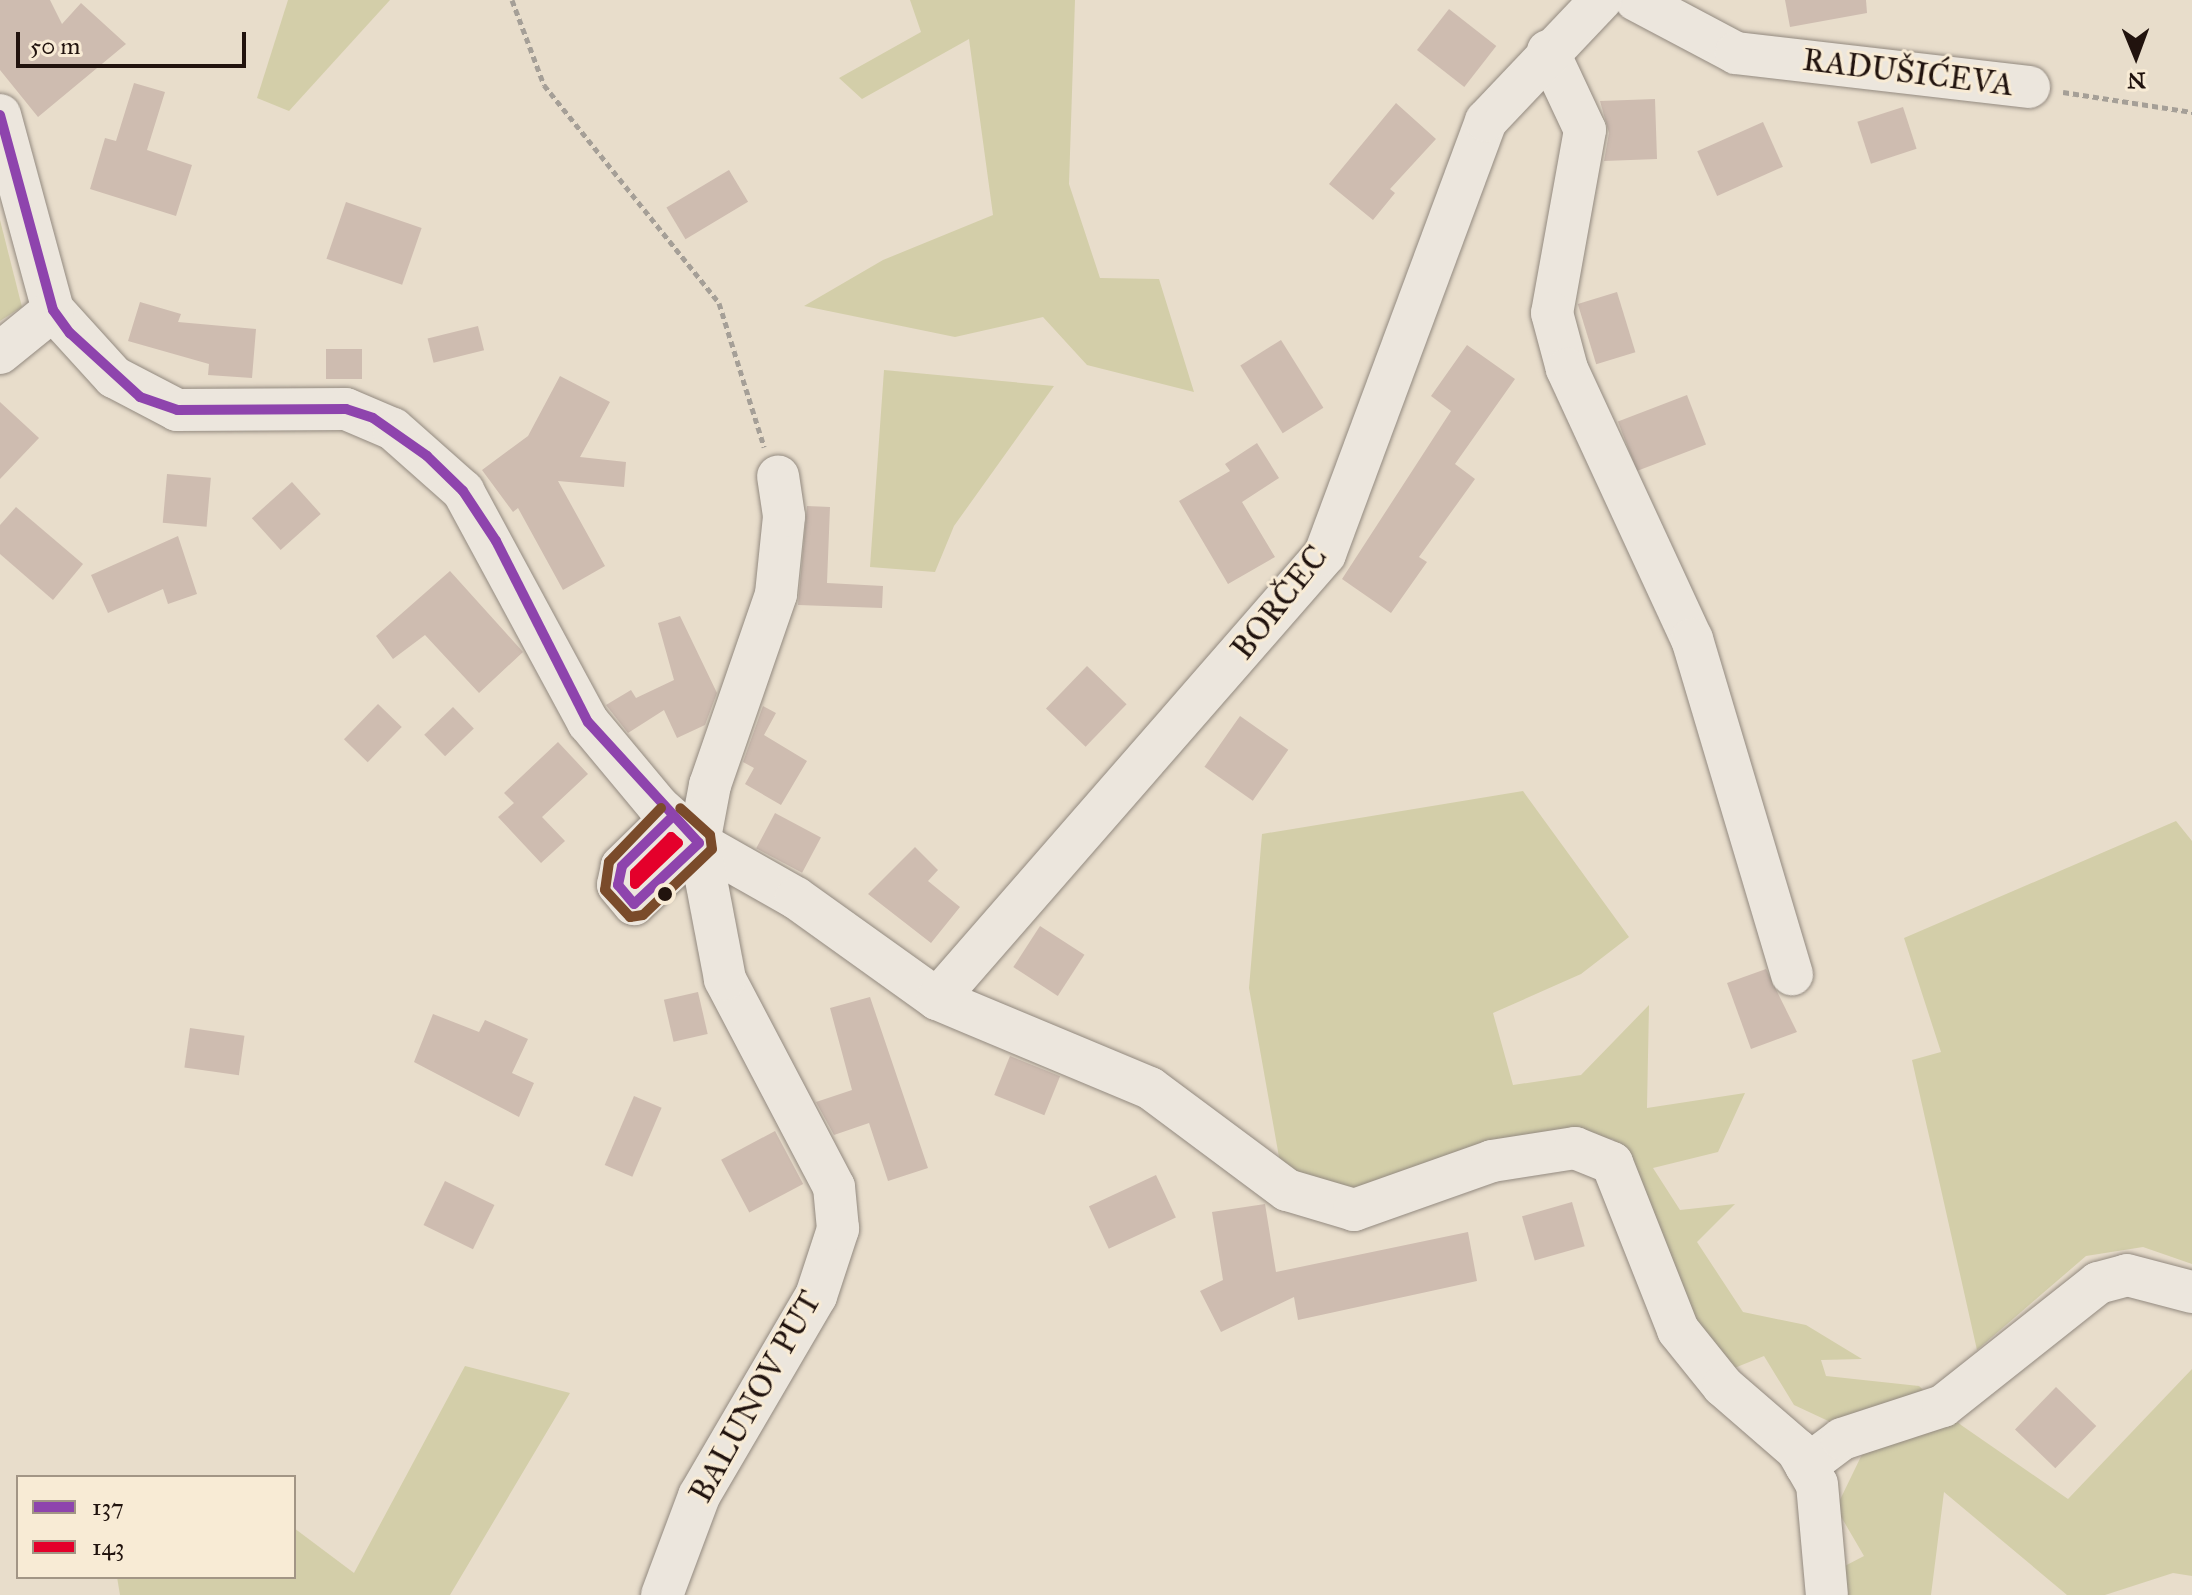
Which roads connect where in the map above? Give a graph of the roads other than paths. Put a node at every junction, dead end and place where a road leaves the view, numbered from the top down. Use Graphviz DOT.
graph roads {
  1 [pos="1601,0"];
  2 [pos="1636,0"];
  3 [pos="1548,51"];
  4 [pos="2029,87"];
  5 [pos="0,115"];
  6 [pos="53,310"];
  7 [pos="0,353"];
  8 [pos="778,476"];
  9 [pos="685,830"];
  10 [pos="1792,974"];
  11 [pos="937,999"];
  12 [pos="2192,1292"];
  13 [pos="1806,1466"];
  14 [pos="662,1595"];
  15 [pos="1827,1595"];
  1 -- 3 [label="street, BORČEC"];
  2 -- 4 [label="street, RADUŠIĆEVA"];
  3 -- 10 [label="street"];
  3 -- 11 [label="street, BORČEC"];
  5 -- 6 [label="street"];
  6 -- 7 [label="street"];
  6 -- 9 [label="street"];
  8 -- 9 [label="street"];
  9 -- 11 [label="street"];
  9 -- 14 [label="street, BALUNOV PUT"];
  11 -- 13 [label="street"];
  12 -- 13 [label="street"];
  13 -- 15 [label="street"];
}
